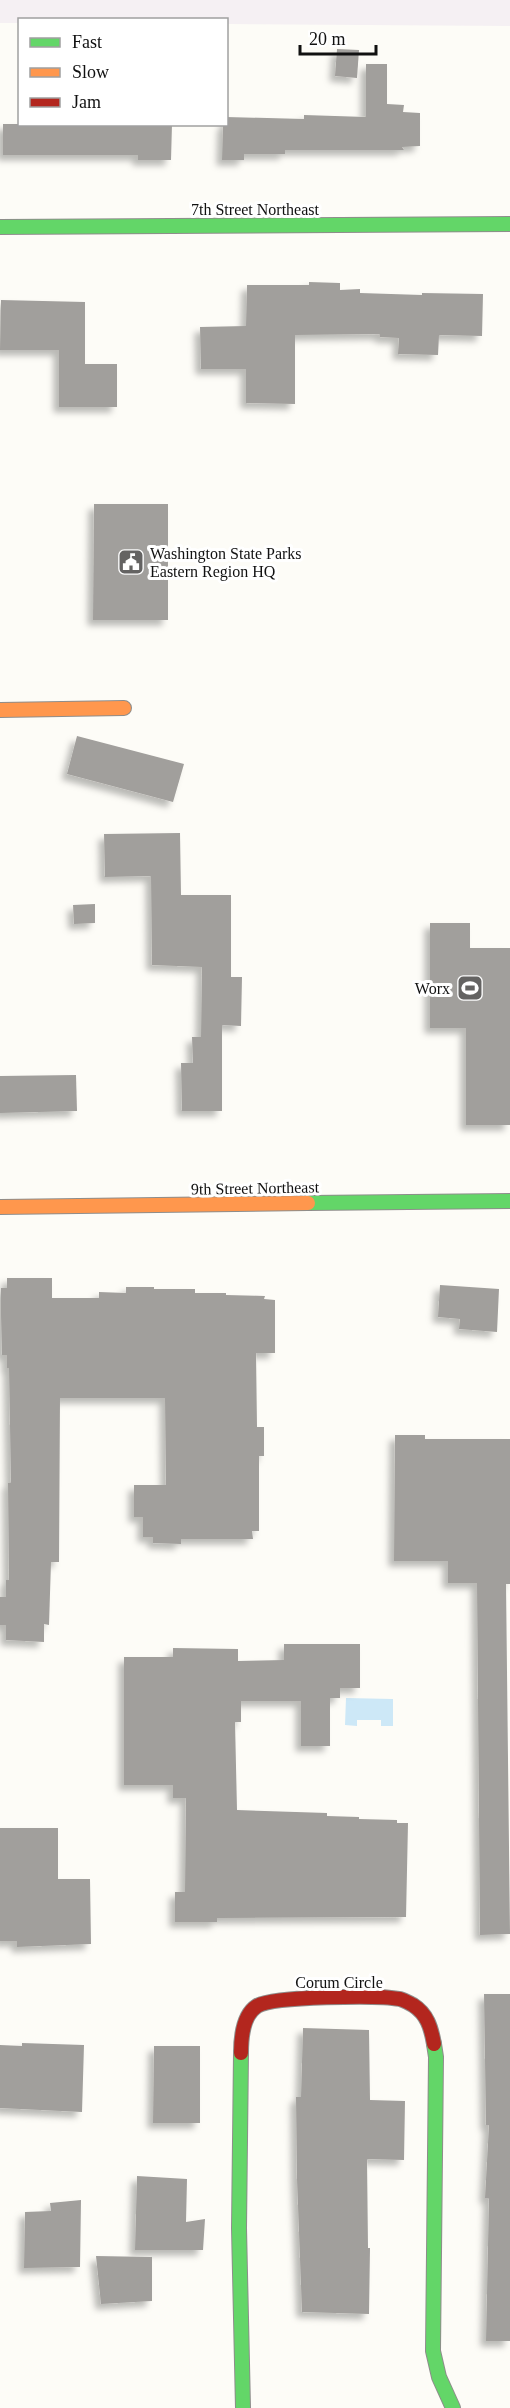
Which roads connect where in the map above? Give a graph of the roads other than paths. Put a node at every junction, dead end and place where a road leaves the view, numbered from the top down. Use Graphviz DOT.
graph roads {
  1 [pos="510,225"];
  2 [pos="0,226"];
  3 [pos="124,708"];
  4 [pos="0,710"];
  5 [pos="510,1201"];
  6 [pos="0,1207"];
  7 [pos="243,2408"];
  8 [pos="453,2408"];
  1 -- 2 [label="street, 7th Street Northeast"];
  3 -- 4 [label="street"];
  5 -- 6 [label="street, 9th Street Northeast"];
  7 -- 8 [label="street, Corum Circle"];
}
